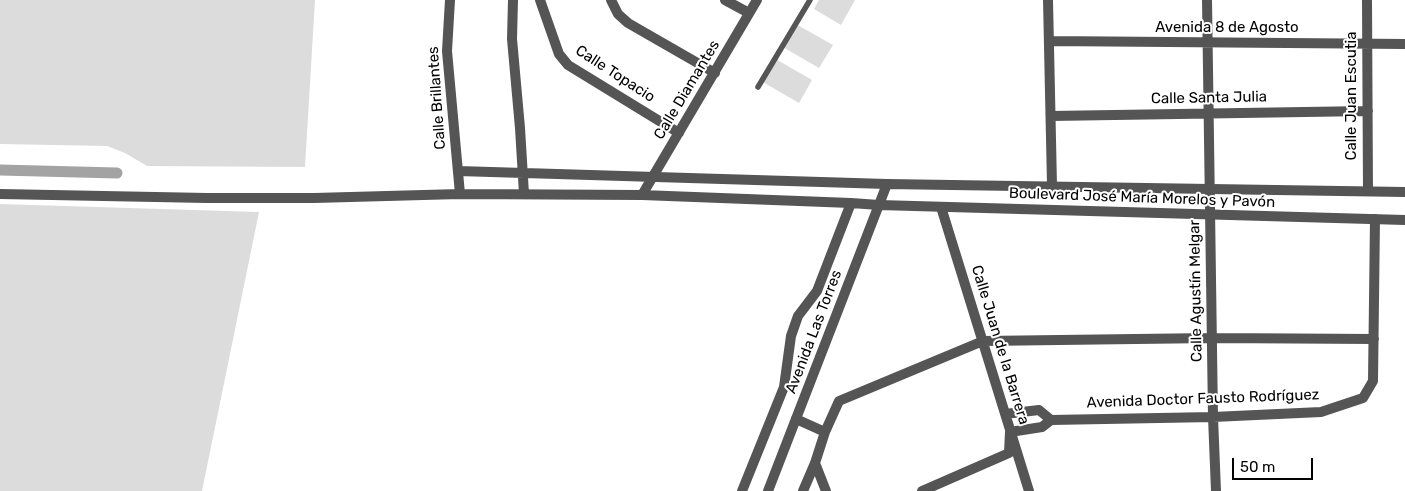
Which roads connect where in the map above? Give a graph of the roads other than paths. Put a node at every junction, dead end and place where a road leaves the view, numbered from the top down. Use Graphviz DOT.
graph roads {
  1 [pos="450,0"];
  2 [pos="513,0"];
  3 [pos="540,0"];
  4 [pos="611,0"];
  5 [pos="725,0"];
  6 [pos="757,0"];
  7 [pos="810,0"];
  8 [pos="1048,0"];
  9 [pos="1207,0"];
  10 [pos="1367,0"];
  11 [pos="749,13"];
  12 [pos="1050,42"];
  13 [pos="1207,43"];
  14 [pos="1367,44"];
  15 [pos="1405,44"];
  16 [pos="715,73"];
  17 [pos="758,87"];
  18 [pos="1368,111"];
  19 [pos="1208,112"];
  20 [pos="1051,116"];
  21 [pos="679,133"];
  22 [pos="458,171"];
  23 [pos="523,172"];
  24 [pos="653,176"];
  25 [pos="887,184"];
  26 [pos="1052,185"];
  27 [pos="1210,189"];
  28 [pos="1368,191"];
  29 [pos="1405,192"];
  30 [pos="0,194"];
  31 [pos="460,194"];
  32 [pos="524,194"];
  33 [pos="642,195"];
  34 [pos="851,203"];
  35 [pos="879,205"];
  36 [pos="941,207"];
  37 [pos="1210,214"];
  38 [pos="1375,219"];
  39 [pos="1405,220"];
  40 [pos="1212,338"];
  41 [pos="1374,339"];
  42 [pos="983,341"];
  43 [pos="1005,414"];
  44 [pos="1213,417"];
  45 [pos="796,419"];
  46 [pos="1051,420"];
  47 [pos="825,432"];
  48 [pos="1010,432"];
  49 [pos="815,463"];
  50 [pos="742,491"];
  51 [pos="768,491"];
  52 [pos="803,491"];
  53 [pos="826,491"];
  54 [pos="922,491"];
  55 [pos="1029,491"];
  56 [pos="1216,491"];
  1 -- 22 [label="street, Calle Brillantes"];
  2 -- 23 [label="street"];
  3 -- 21 [label="street, Calle Topacio"];
  4 -- 16 [label="street"];
  5 -- 11 [label="street"];
  6 -- 11 [label="street, Calle Diamantes"];
  7 -- 17 [label="lane"];
  8 -- 12 [label="street"];
  9 -- 13 [label="street, Calle Agustín Melgar"];
  10 -- 14 [label="street, Calle Juan Escutia"];
  11 -- 16 [label="street, Calle Diamantes"];
  12 -- 13 [label="street, Avenida 8 de Agosto"];
  12 -- 20 [label="street"];
  13 -- 14 [label="street, Avenida 8 de Agosto"];
  13 -- 19 [label="street, Calle Agustín Melgar"];
  14 -- 15 [label="street, Avenida 8 de Agosto"];
  14 -- 18 [label="street, Calle Juan Escutia"];
  16 -- 21 [label="street, Calle Diamantes"];
  18 -- 19 [label="street, Calle Santa Julia"];
  18 -- 28 [label="street, Calle Juan Escutia"];
  19 -- 20 [label="street, Calle Santa Julia"];
  19 -- 27 [label="street, Calle Agustín Melgar"];
  20 -- 26 [label="street"];
  21 -- 24 [label="street, Calle Diamantes"];
  22 -- 23 [label="street, Boulevard José María Morelos y Pavón"];
  22 -- 31 [label="street, Calle Brillantes"];
  23 -- 24 [label="street, Boulevard José María Morelos y Pavón"];
  23 -- 32 [label="street"];
  24 -- 25 [label="street, Boulevard José María Morelos y Pavón"];
  24 -- 33 [label="street, Calle Diamantes"];
  25 -- 26 [label="street, Boulevard José María Morelos y Pavón"];
  25 -- 35 [label="street, Avenida Las Torres"];
  26 -- 27 [label="street, Boulevard José María Morelos y Pavón"];
  27 -- 28 [label="street, Boulevard José María Morelos y Pavón"];
  27 -- 37 [label="street, Calle Agustín Melgar"];
  28 -- 29 [label="street, Boulevard José María Morelos y Pavón"];
  30 -- 31 [label="street, Boulevard José María Morelos y Pavón"];
  31 -- 32 [label="street, Boulevard José María Morelos y Pavón"];
  32 -- 33 [label="street, Boulevard José María Morelos y Pavón"];
  33 -- 34 [label="street, Boulevard José María Morelos y Pavón"];
  34 -- 35 [label="street, Boulevard José María Morelos y Pavón"];
  34 -- 50 [label="street"];
  35 -- 36 [label="street, Boulevard José María Morelos y Pavón"];
  35 -- 45 [label="street, Avenida Las Torres"];
  36 -- 37 [label="street, Boulevard José María Morelos y Pavón"];
  36 -- 42 [label="street, Calle Juan de la Barrera"];
  37 -- 38 [label="street, Boulevard José María Morelos y Pavón"];
  37 -- 40 [label="street, Calle Agustín Melgar"];
  38 -- 39 [label="street, Boulevard José María Morelos y Pavón"];
  38 -- 41 [label="street"];
  40 -- 41 [label="street"];
  40 -- 42 [label="street"];
  40 -- 44 [label="street, Calle Agustín Melgar"];
  41 -- 44 [label="street, Avenida Doctor Fausto Rodríguez"];
  42 -- 43 [label="street, Calle Juan de la Barrera"];
  42 -- 47 [label="street"];
  43 -- 46 [label="street, Avenida Doctor Fausto Rodríguez"];
  43 -- 48 [label="street, Calle Juan de la Barrera"];
  44 -- 46 [label="street, Avenida Doctor Fausto Rodríguez"];
  44 -- 56 [label="street, Calle Agustín Melgar"];
  45 -- 47 [label="street"];
  45 -- 51 [label="street, Avenida Las Torres"];
  46 -- 48 [label="street, Avenida Doctor Fausto Rodríguez"];
  47 -- 49 [label="street"];
  48 -- 54 [label="street"];
  48 -- 55 [label="street, Calle Juan de la Barrera"];
  49 -- 52 [label="street"];
  49 -- 53 [label="street"];
}
